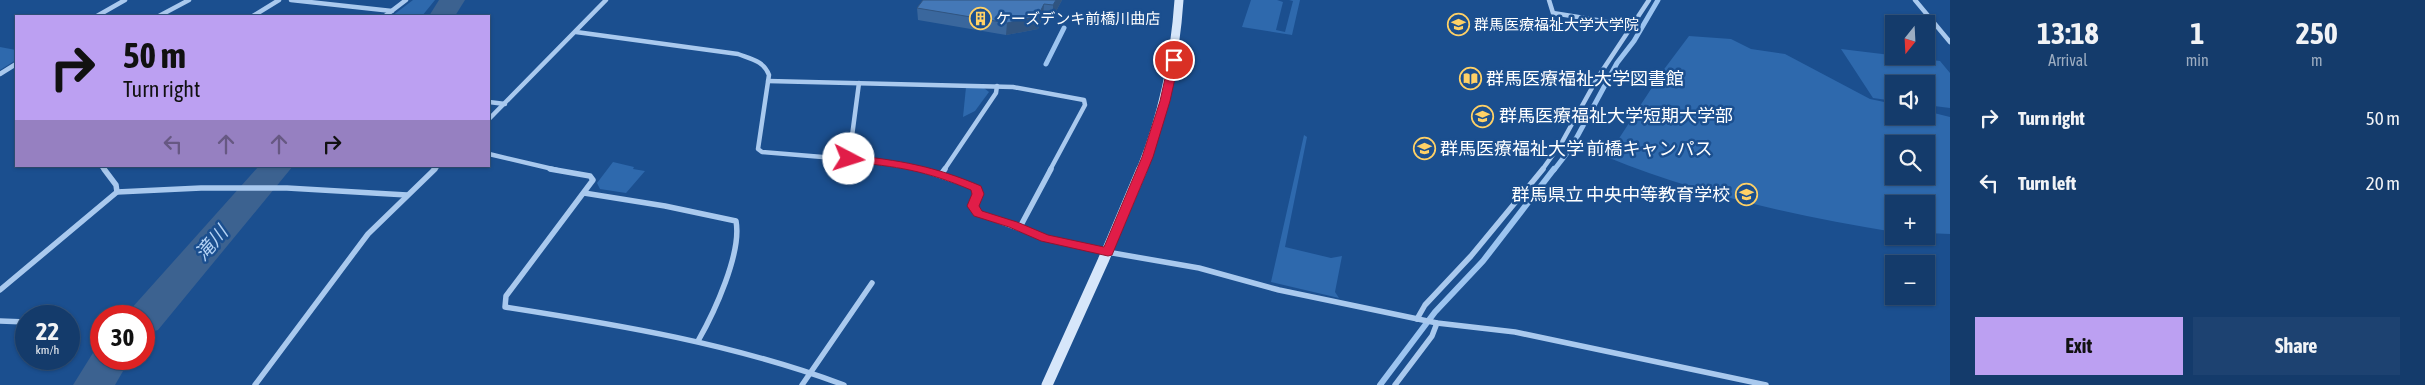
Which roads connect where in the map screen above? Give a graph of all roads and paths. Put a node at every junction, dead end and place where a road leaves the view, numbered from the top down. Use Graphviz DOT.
graph roads {
  1 [pos="126,0"];
  2 [pos="189,0"];
  3 [pos="280,0"];
  4 [pos="291,0"];
  5 [pos="406,0"];
  6 [pos="606,0"];
  7 [pos="1180,0"];
  8 [pos="1548,0"];
  9 [pos="1649,0"];
  10 [pos="1915,0"];
  11 [pos="392,10"];
  12 [pos="99,15"];
  13 [pos="162,15"];
  14 [pos="255,15"];
  15 [pos="386,15"];
  16 [pos="1634,26"];
  17 [pos="576,32"];
  18 [pos="1950,42"];
  19 [pos="15,65"];
  20 [pos="0,74"];
  21 [pos="768,81"];
  22 [pos="859,83"];
  23 [pos="997,86"];
  24 [pos="490,102"];
  25 [pos="505,104"];
  26 [pos="490,118"];
  27 [pos="490,154"];
  28 [pos="849,159"];
  29 [pos="102,167"];
  30 [pos="437,167"];
  31 [pos="942,173"];
  32 [pos="117,192"];
  33 [pos="584,193"];
  34 [pos="407,195"];
  35 [pos="1020,227"];
  36 [pos="1108,252"];
  37 [pos="872,283"];
  38 [pos="0,290"];
  39 [pos="1419,319"];
  40 [pos="0,321"];
  41 [pos="15,322"];
  42 [pos="1436,323"];
  43 [pos="698,341"];
  44 [pos="811,372"];
  45 [pos="255,385"];
  46 [pos="802,385"];
  47 [pos="844,385"];
  48 [pos="1047,385"];
  49 [pos="1395,385"];
  50 [pos="1766,385"];
  1 -- 12 [label="street"];
  2 -- 13 [label="street"];
  3 -- 14 [label="street"];
  4 -- 11 [label="street"];
  5 -- 11 [label="street"];
  6 -- 17 [label="street"];
  7 -- 36 [label="street"];
  8 -- 16 [label="street"];
  9 -- 16 [label="street"];
  10 -- 18 [label="street"];
  11 -- 15 [label="street"];
  16 -- 39 [label="street"];
  17 -- 21 [label="street"];
  17 -- 25 [label="street"];
  19 -- 20 [label="street"];
  21 -- 22 [label="street"];
  21 -- 28 [label="street"];
  22 -- 23 [label="street"];
  22 -- 28 [label="street"];
  23 -- 31 [label="street"];
  23 -- 35 [label="street"];
  24 -- 25 [label="street"];
  25 -- 26 [label="street"];
  27 -- 33 [label="street"];
  28 -- 31 [label="street"];
  29 -- 32 [label="street"];
  30 -- 34 [label="street"];
  31 -- 35 [label="street"];
  32 -- 34 [label="street"];
  32 -- 38 [label="street"];
  33 -- 43 [label="street"];
  33 -- 43 [label="street"];
  34 -- 45 [label="street"];
  35 -- 36 [label="street"];
  36 -- 39 [label="street"];
  36 -- 48 [label="street"];
  37 -- 44 [label="street"];
  39 -- 42 [label="street"];
  40 -- 41 [label="street"];
  42 -- 49 [label="street"];
  42 -- 50 [label="street"];
  43 -- 44 [label="street"];
  44 -- 46 [label="street"];
  44 -- 47 [label="street"];
}
